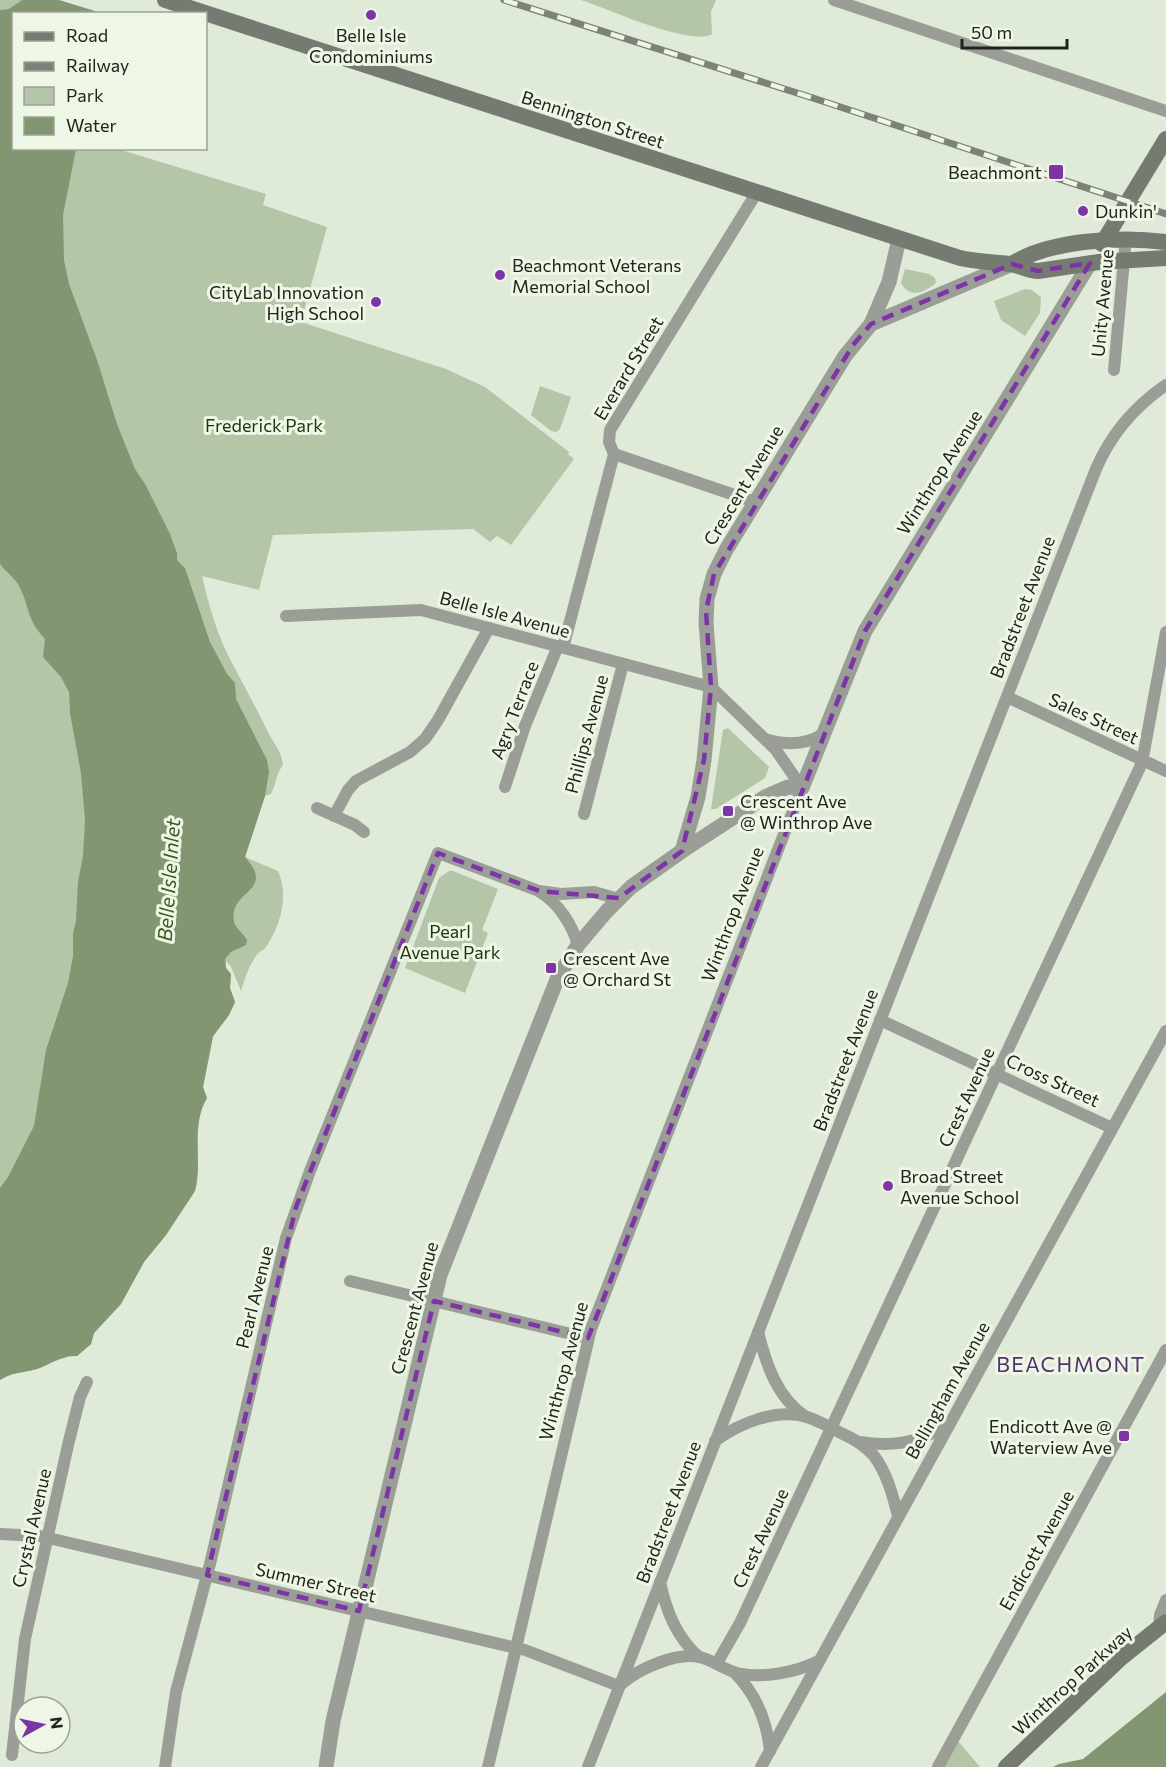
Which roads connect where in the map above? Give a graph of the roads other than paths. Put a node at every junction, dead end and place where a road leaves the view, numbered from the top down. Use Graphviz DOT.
graph roads {
  1 [pos="165,0"];
  2 [pos="834,0"];
  3 [pos="202,12"];
  4 [pos="207,14"];
  5 [pos="1166,111"];
  6 [pos="1166,139"];
  7 [pos="757,192"];
  8 [pos="1126,238"];
  9 [pos="899,239"];
  10 [pos="1105,239"];
  11 [pos="1166,242"];
  12 [pos="1166,258"];
  13 [pos="1124,260"];
  14 [pos="1090,263"];
  15 [pos="1012,264"];
  16 [pos="872,324"];
  17 [pos="1114,370"];
  18 [pos="1166,386"];
  19 [pos="614,454"];
  20 [pos="755,502"];
  21 [pos="286,616"];
  22 [pos="489,628"];
  23 [pos="1166,632"];
  24 [pos="560,647"];
  25 [pos="623,664"];
  26 [pos="711,687"];
  27 [pos="1006,697"];
  28 [pos="823,734"];
  29 [pos="764,738"];
  30 [pos="1142,760"];
  31 [pos="1166,771"];
  32 [pos="505,787"];
  33 [pos="802,788"];
  34 [pos="317,808"];
  35 [pos="584,814"];
  36 [pos="334,816"];
  37 [pos="364,832"];
  38 [pos="682,851"];
  39 [pos="539,891"];
  40 [pos="619,899"];
  41 [pos="578,945"];
  42 [pos="880,1020"];
  43 [pos="1166,1031"];
  44 [pos="997,1074"];
  45 [pos="1113,1128"];
  46 [pos="350,1281"];
  47 [pos="434,1301"];
  48 [pos="758,1331"];
  49 [pos="588,1338"];
  50 [pos="1166,1350"];
  51 [pos="87,1382"];
  52 [pos="807,1417"];
  53 [pos="951,1421"];
  54 [pos="831,1427"];
  55 [pos="716,1441"];
  56 [pos="859,1442"];
  57 [pos="898,1516"];
  58 [pos="0,1534"];
  59 [pos="47,1537"];
  60 [pos="207,1575"];
  61 [pos="660,1582"];
  62 [pos="1166,1600"];
  63 [pos="359,1611"];
  64 [pos="1162,1625"];
  65 [pos="516,1648"];
  66 [pos="699,1657"];
  67 [pos="819,1661"];
  68 [pos="717,1663"];
  69 [pos="734,1672"];
  70 [pos="619,1686"];
  71 [pos="19,1695"];
  72 [pos="770,1751"];
  73 [pos="165,1767"];
  74 [pos="326,1767"];
  75 [pos="488,1767"];
  76 [pos="588,1767"];
  77 [pos="761,1767"];
  78 [pos="938,1767"];
  79 [pos="1006,1767"];
  1 -- 3 [label="main road, Bennington Street"];
  2 -- 5 [label="street"];
  4 -- 7 [label="main road, Bennington Street"];
  6 -- 10 [label="main road, Winthrop Avenue"];
  7 -- 9 [label="main road, Bennington Street"];
  7 -- 19 [label="street, Everard Street"];
  8 -- 10 [label="main road"];
  8 -- 11 [label="main road"];
  8 -- 13 [label="street, Unity Avenue"];
  9 -- 15 [label="main road, Bennington Street"];
  9 -- 16 [label="street, Crescent Avenue"];
  10 -- 14 [label="main road, Winthrop Avenue"];
  10 -- 15 [label="main road"];
  12 -- 13 [label="main road, Bennington Street"];
  13 -- 14 [label="main road, Bennington Street"];
  13 -- 17 [label="street, Unity Avenue"];
  14 -- 15 [label="main road, Bennington Street"];
  14 -- 28 [label="street, Winthrop Avenue"];
  15 -- 16 [label="street, Crescent Avenue"];
  16 -- 20 [label="street, Crescent Avenue"];
  18 -- 27 [label="street, Bradstreet Avenue"];
  19 -- 20 [label="street"];
  19 -- 24 [label="street, Everard Street"];
  20 -- 26 [label="street, Crescent Avenue"];
  21 -- 22 [label="street, Belle Isle Avenue"];
  22 -- 24 [label="street, Belle Isle Avenue"];
  22 -- 36 [label="street"];
  23 -- 30 [label="street, Crest Avenue"];
  24 -- 25 [label="street, Belle Isle Avenue"];
  24 -- 32 [label="street, Agry Terrace"];
  25 -- 26 [label="street, Belle Isle Avenue"];
  25 -- 35 [label="street, Phillips Avenue"];
  26 -- 29 [label="street"];
  26 -- 38 [label="street, Crescent Avenue"];
  27 -- 30 [label="street, Sales Street"];
  27 -- 42 [label="street, Bradstreet Avenue"];
  28 -- 29 [label="street"];
  28 -- 33 [label="street, Winthrop Avenue"];
  29 -- 33 [label="street"];
  30 -- 31 [label="street, Sales Street"];
  30 -- 44 [label="street, Crest Avenue"];
  33 -- 38 [label="street, Crescent Avenue"];
  33 -- 49 [label="street, Winthrop Avenue"];
  34 -- 36 [label="street"];
  36 -- 37 [label="street"];
  38 -- 40 [label="street, Crescent Avenue"];
  39 -- 40 [label="street"];
  39 -- 41 [label="street"];
  39 -- 60 [label="street, Pearl Avenue"];
  40 -- 41 [label="street, Crescent Avenue"];
  41 -- 47 [label="street, Crescent Avenue"];
  42 -- 44 [label="street, Cross Street"];
  42 -- 48 [label="street, Bradstreet Avenue"];
  43 -- 45 [label="street, Bellingham Avenue"];
  44 -- 45 [label="street, Cross Street"];
  44 -- 54 [label="street, Crest Avenue"];
  45 -- 53 [label="street, Bellingham Avenue"];
  46 -- 47 [label="street"];
  47 -- 49 [label="street"];
  47 -- 63 [label="street, Crescent Avenue"];
  48 -- 52 [label="street"];
  48 -- 55 [label="street, Bradstreet Avenue"];
  49 -- 65 [label="street, Winthrop Avenue"];
  50 -- 78 [label="street, Endicott Avenue"];
  51 -- 59 [label="street, Crystal Avenue"];
  52 -- 54 [label="street"];
  52 -- 55 [label="street"];
  53 -- 56 [label="street"];
  53 -- 57 [label="street, Bellingham Avenue"];
  54 -- 56 [label="street"];
  54 -- 68 [label="street, Crest Avenue"];
  55 -- 61 [label="street, Bradstreet Avenue"];
  56 -- 57 [label="street"];
  57 -- 67 [label="street, Bellingham Avenue"];
  58 -- 59 [label="street, Summer Street"];
  59 -- 60 [label="street, Summer Street"];
  59 -- 71 [label="street, Crystal Avenue"];
  60 -- 63 [label="street, Summer Street"];
  60 -- 73 [label="street, Pearl Avenue"];
  61 -- 66 [label="street"];
  61 -- 70 [label="street, Bradstreet Avenue"];
  62 -- 64 [label="street"];
  63 -- 65 [label="street, Summer Street"];
  63 -- 74 [label="street, Crescent Avenue"];
  64 -- 79 [label="main road, Winthrop Parkway"];
  65 -- 70 [label="street, Summer Street"];
  65 -- 75 [label="street, Winthrop Avenue"];
  66 -- 68 [label="street"];
  66 -- 70 [label="street"];
  67 -- 69 [label="street"];
  67 -- 72 [label="street, Bellingham Avenue"];
  68 -- 69 [label="street"];
  69 -- 72 [label="street"];
  70 -- 76 [label="street, Bradstreet Avenue"];
  72 -- 77 [label="street, Bellingham Avenue"];
}
